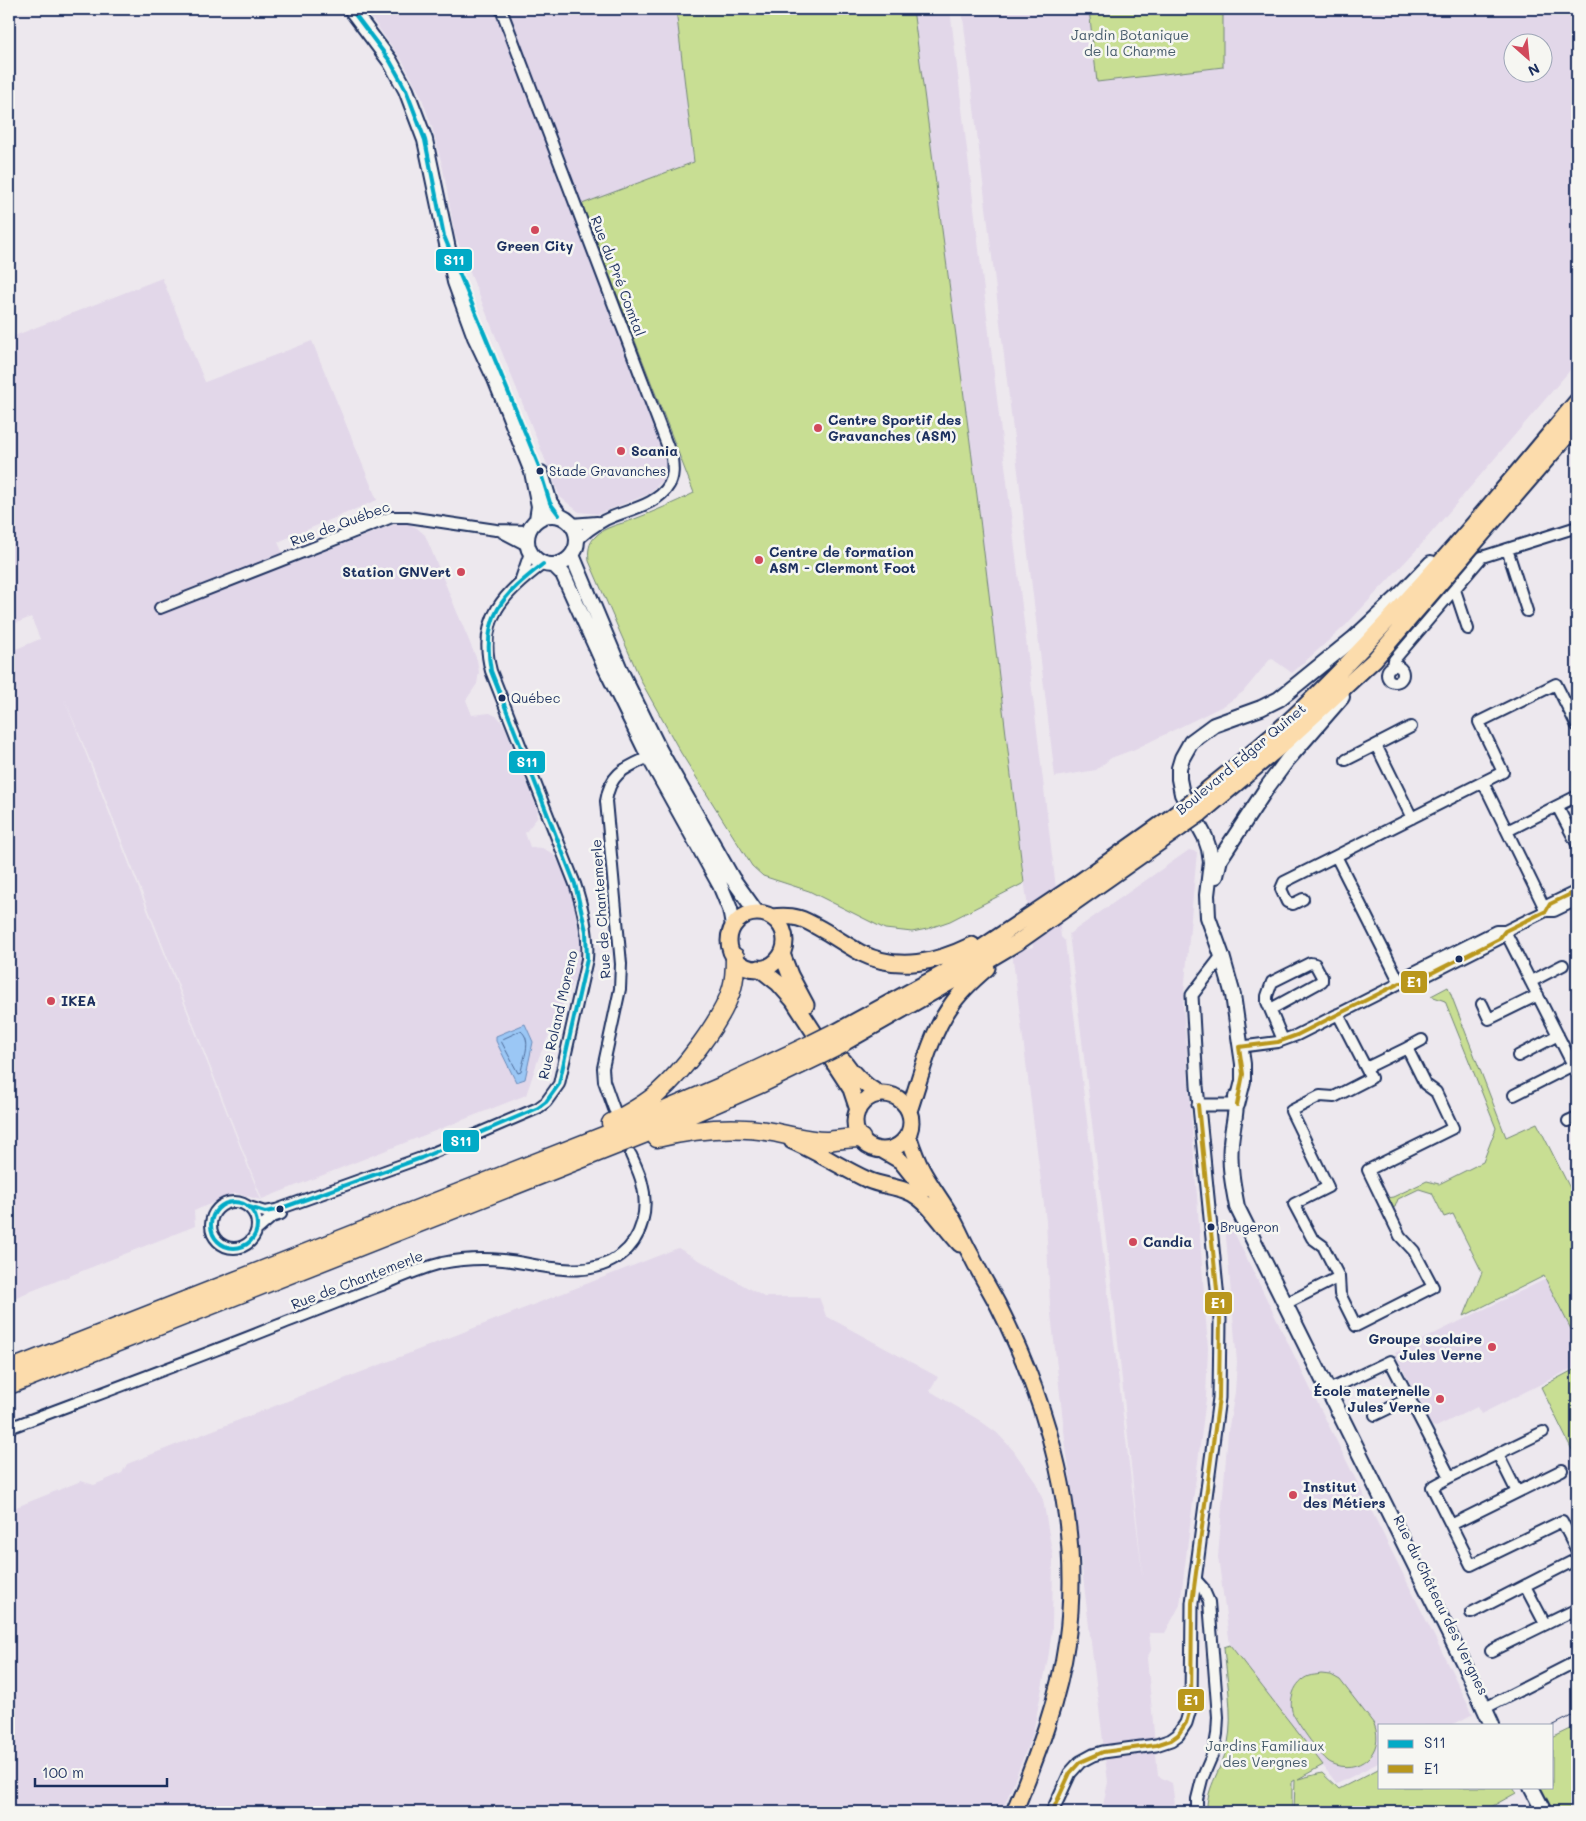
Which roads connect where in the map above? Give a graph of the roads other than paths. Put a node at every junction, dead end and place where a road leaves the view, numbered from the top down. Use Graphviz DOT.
graph roads {
  1 [pos="351,9"];
  2 [pos="501,9"];
  3 [pos="444,236"];
  4 [pos="1577,402"];
  5 [pos="1577,424"];
  6 [pos="1489,506"];
  7 [pos="559,515"];
  8 [pos="537,519"];
  9 [pos="605,520"];
  10 [pos="572,524"];
  11 [pos="1577,527"];
  12 [pos="528,543"];
  13 [pos="574,548"];
  14 [pos="1507,548"];
  15 [pos="548,564"];
  16 [pos="520,580"];
  17 [pos="1455,590"];
  18 [pos="160,608"];
  19 [pos="1527,611"];
  20 [pos="1468,629"];
  21 [pos="1393,666"];
  22 [pos="1360,675"];
  23 [pos="1577,726"];
  24 [pos="1411,728"];
  25 [pos="1376,745"];
  26 [pos="649,757"];
  27 [pos="1346,760"];
  28 [pos="1483,782"];
  29 [pos="1577,796"];
  30 [pos="1557,806"];
  31 [pos="1196,808"];
  32 [pos="1412,818"];
  33 [pos="1177,822"];
  34 [pos="1507,831"];
  35 [pos="1577,844"];
  36 [pos="1336,856"];
  37 [pos="1577,891"];
  38 [pos="1303,899"];
  39 [pos="1577,900"];
  40 [pos="1546,911"];
  41 [pos="764,915"];
  42 [pos="1017,925"];
  43 [pos="733,926"];
  44 [pos="1505,931"];
  45 [pos="1214,932"];
  46 [pos="1018,942"];
  47 [pos="782,954"];
  48 [pos="1222,956"];
  49 [pos="734,957"];
  50 [pos="1563,965"];
  51 [pos="759,968"];
  52 [pos="1532,981"];
  53 [pos="1400,983"];
  54 [pos="1538,995"];
  55 [pos="1482,1004"];
  56 [pos="1270,1009"];
  57 [pos="1338,1014"];
  58 [pos="1558,1035"];
  59 [pos="838,1038"];
  60 [pos="1283,1040"];
  61 [pos="1422,1040"];
  62 [pos="1239,1046"];
  63 [pos="1407,1048"];
  64 [pos="816,1050"];
  65 [pos="1518,1056"];
  66 [pos="1366,1068"];
  67 [pos="1575,1069"];
  68 [pos="879,1094"];
  69 [pos="1514,1095"];
  70 [pos="1198,1105"];
  71 [pos="1237,1105"];
  72 [pos="614,1109"];
  73 [pos="858,1110"];
  74 [pos="909,1111"];
  75 [pos="771,1131"];
  76 [pos="908,1135"];
  77 [pos="860,1138"];
  78 [pos="882,1150"];
  79 [pos="596,1153"];
  80 [pos="631,1155"];
  81 [pos="500,1177"];
  82 [pos="307,1201"];
  83 [pos="249,1207"];
  84 [pos="257,1230"];
  85 [pos="971,1256"];
  86 [pos="1339,1277"];
  87 [pos="1287,1303"];
  88 [pos="9,1370"];
  89 [pos="9,1385"];
  90 [pos="1333,1388"];
  91 [pos="1410,1398"];
  92 [pos="1375,1415"];
  93 [pos="9,1428"];
  94 [pos="1543,1432"];
  95 [pos="1498,1454"];
  96 [pos="1562,1470"];
  97 [pos="1450,1478"];
  98 [pos="1517,1492"];
  99 [pos="1451,1525"];
  100 [pos="1577,1551"];
  101 [pos="1577,1559"];
  102 [pos="1195,1579"];
  103 [pos="1525,1586"];
  104 [pos="1577,1609"];
  105 [pos="1471,1613"];
  106 [pos="1545,1624"];
  107 [pos="1491,1651"];
  108 [pos="1577,1661"];
  109 [pos="1491,1705"];
  110 [pos="1492,1724"];
  111 [pos="1500,1724"];
  112 [pos="1523,1788"];
  113 [pos="1532,1788"];
  114 [pos="1014,1812"];
  115 [pos="1052,1812"];
  116 [pos="1196,1812"];
  117 [pos="1535,1812"];
  118 [pos="1544,1812"];
  1 -- 3 [label="main road"];
  2 -- 9 [label="street, Rue du Pré Comtal"];
  3 -- 7 [label="main road"];
  3 -- 8 [label="main road"];
  4 -- 6 [label="main road, Boulevard Edgar Quinet"];
  5 -- 22 [label="main road, Boulevard Edgar Quinet"];
  6 -- 31 [label="main road, Boulevard Edgar Quinet"];
  6 -- 45 [label="main road"];
  7 -- 8 [label="main road"];
  7 -- 10 [label="main road"];
  8 -- 12 [label="main road"];
  9 -- 10 [label="street, Rue du Pré Comtal"];
  9 -- 13 [label="street, Rue du Pré Comtal"];
  10 -- 13 [label="main road"];
  11 -- 14 [label="street"];
  12 -- 15 [label="main road"];
  12 -- 16 [label="street"];
  12 -- 18 [label="street, Rue de Québec"];
  13 -- 15 [label="main road"];
  13 -- 41 [label="main road"];
  14 -- 17 [label="street"];
  14 -- 19 [label="street"];
  15 -- 16 [label="street"];
  15 -- 26 [label="main road"];
  16 -- 82 [label="street, Rue Roland Moreno"];
  17 -- 20 [label="street"];
  17 -- 21 [label="street"];
  22 -- 31 [label="main road, Boulevard Edgar Quinet"];
  22 -- 45 [label="main road"];
  23 -- 28 [label="street"];
  24 -- 25 [label="street"];
  25 -- 27 [label="street"];
  25 -- 32 [label="street"];
  26 -- 43 [label="main road"];
  26 -- 72 [label="street, Rue de Chantemerle"];
  28 -- 32 [label="street"];
  28 -- 34 [label="street"];
  29 -- 30 [label="street"];
  30 -- 34 [label="street"];
  30 -- 35 [label="street"];
  31 -- 33 [label="main road, Boulevard Edgar Quinet, bridge"];
  32 -- 36 [label="street"];
  33 -- 42 [label="main road, Boulevard Edgar Quinet"];
  33 -- 46 [label="main road, Boulevard Edgar Quinet"];
  34 -- 40 [label="street"];
  36 -- 38 [label="street"];
  36 -- 53 [label="street"];
  37 -- 40 [label="street"];
  39 -- 40 [label="street"];
  40 -- 44 [label="street"];
  41 -- 42 [label="main road"];
  41 -- 43 [label="main road"];
  41 -- 47 [label="main road"];
  42 -- 59 [label="main road, Boulevard Edgar Quinet"];
  43 -- 49 [label="main road"];
  44 -- 52 [label="street"];
  44 -- 53 [label="street"];
  45 -- 48 [label="main road, Rue du Château des Vergnes"];
  46 -- 59 [label="main road"];
  46 -- 74 [label="main road"];
  47 -- 51 [label="main road"];
  47 -- 68 [label="main road"];
  48 -- 62 [label="main road, Rue du Château des Vergnes"];
  48 -- 70 [label="street"];
  49 -- 51 [label="main road"];
  49 -- 81 [label="highway"];
  50 -- 52 [label="street"];
  51 -- 73 [label="main road"];
  52 -- 54 [label="street"];
  53 -- 57 [label="street"];
  54 -- 55 [label="street"];
  54 -- 58 [label="street"];
  56 -- 56 [label="street"];
  56 -- 60 [label="street"];
  57 -- 60 [label="street"];
  57 -- 66 [label="street"];
  58 -- 65 [label="street"];
  58 -- 67 [label="street"];
  59 -- 64 [label="highway, bridge"];
  60 -- 62 [label="street"];
  61 -- 63 [label="street"];
  62 -- 71 [label="main road, Rue du Château des Vergnes"];
  63 -- 66 [label="street"];
  63 -- 86 [label="street"];
  64 -- 79 [label="highway"];
  64 -- 81 [label="highway"];
  66 -- 86 [label="street"];
  67 -- 69 [label="street"];
  68 -- 73 [label="main road"];
  68 -- 74 [label="main road"];
  70 -- 71 [label="street"];
  70 -- 102 [label="street"];
  71 -- 87 [label="main road, Rue du Château des Vergnes"];
  73 -- 77 [label="main road"];
  74 -- 76 [label="main road"];
  75 -- 77 [label="highway"];
  75 -- 79 [label="highway"];
  75 -- 85 [label="main road"];
  76 -- 78 [label="main road"];
  76 -- 85 [label="main road"];
  77 -- 78 [label="main road"];
  78 -- 85 [label="main road"];
  79 -- 89 [label="highway"];
  80 -- 93 [label="street, Rue de Chantemerle"];
  81 -- 88 [label="highway"];
  82 -- 83 [label="street"];
  82 -- 84 [label="street"];
  83 -- 84 [label="street"];
  83 -- 84 [label="street"];
  85 -- 114 [label="main road"];
  86 -- 87 [label="street"];
  87 -- 90 [label="main road, Rue du Château des Vergnes"];
  87 -- 110 [label="main road, Rue du Château des Vergnes"];
  90 -- 91 [label="street"];
  90 -- 109 [label="main road, Rue du Château des Vergnes"];
  91 -- 92 [label="street"];
  91 -- 97 [label="street"];
  94 -- 95 [label="street"];
  95 -- 97 [label="street"];
  95 -- 98 [label="street"];
  96 -- 98 [label="street"];
  97 -- 99 [label="street"];
  98 -- 99 [label="street"];
  99 -- 100 [label="street"];
  101 -- 103 [label="street"];
  102 -- 115 [label="street"];
  102 -- 116 [label="street"];
  103 -- 105 [label="street"];
  103 -- 106 [label="street"];
  104 -- 106 [label="street"];
  106 -- 107 [label="street"];
  108 -- 109 [label="street"];
  109 -- 111 [label="main road, Rue du Château des Vergnes"];
  112 -- 117 [label="main road"];
  113 -- 118 [label="main road"];
}
